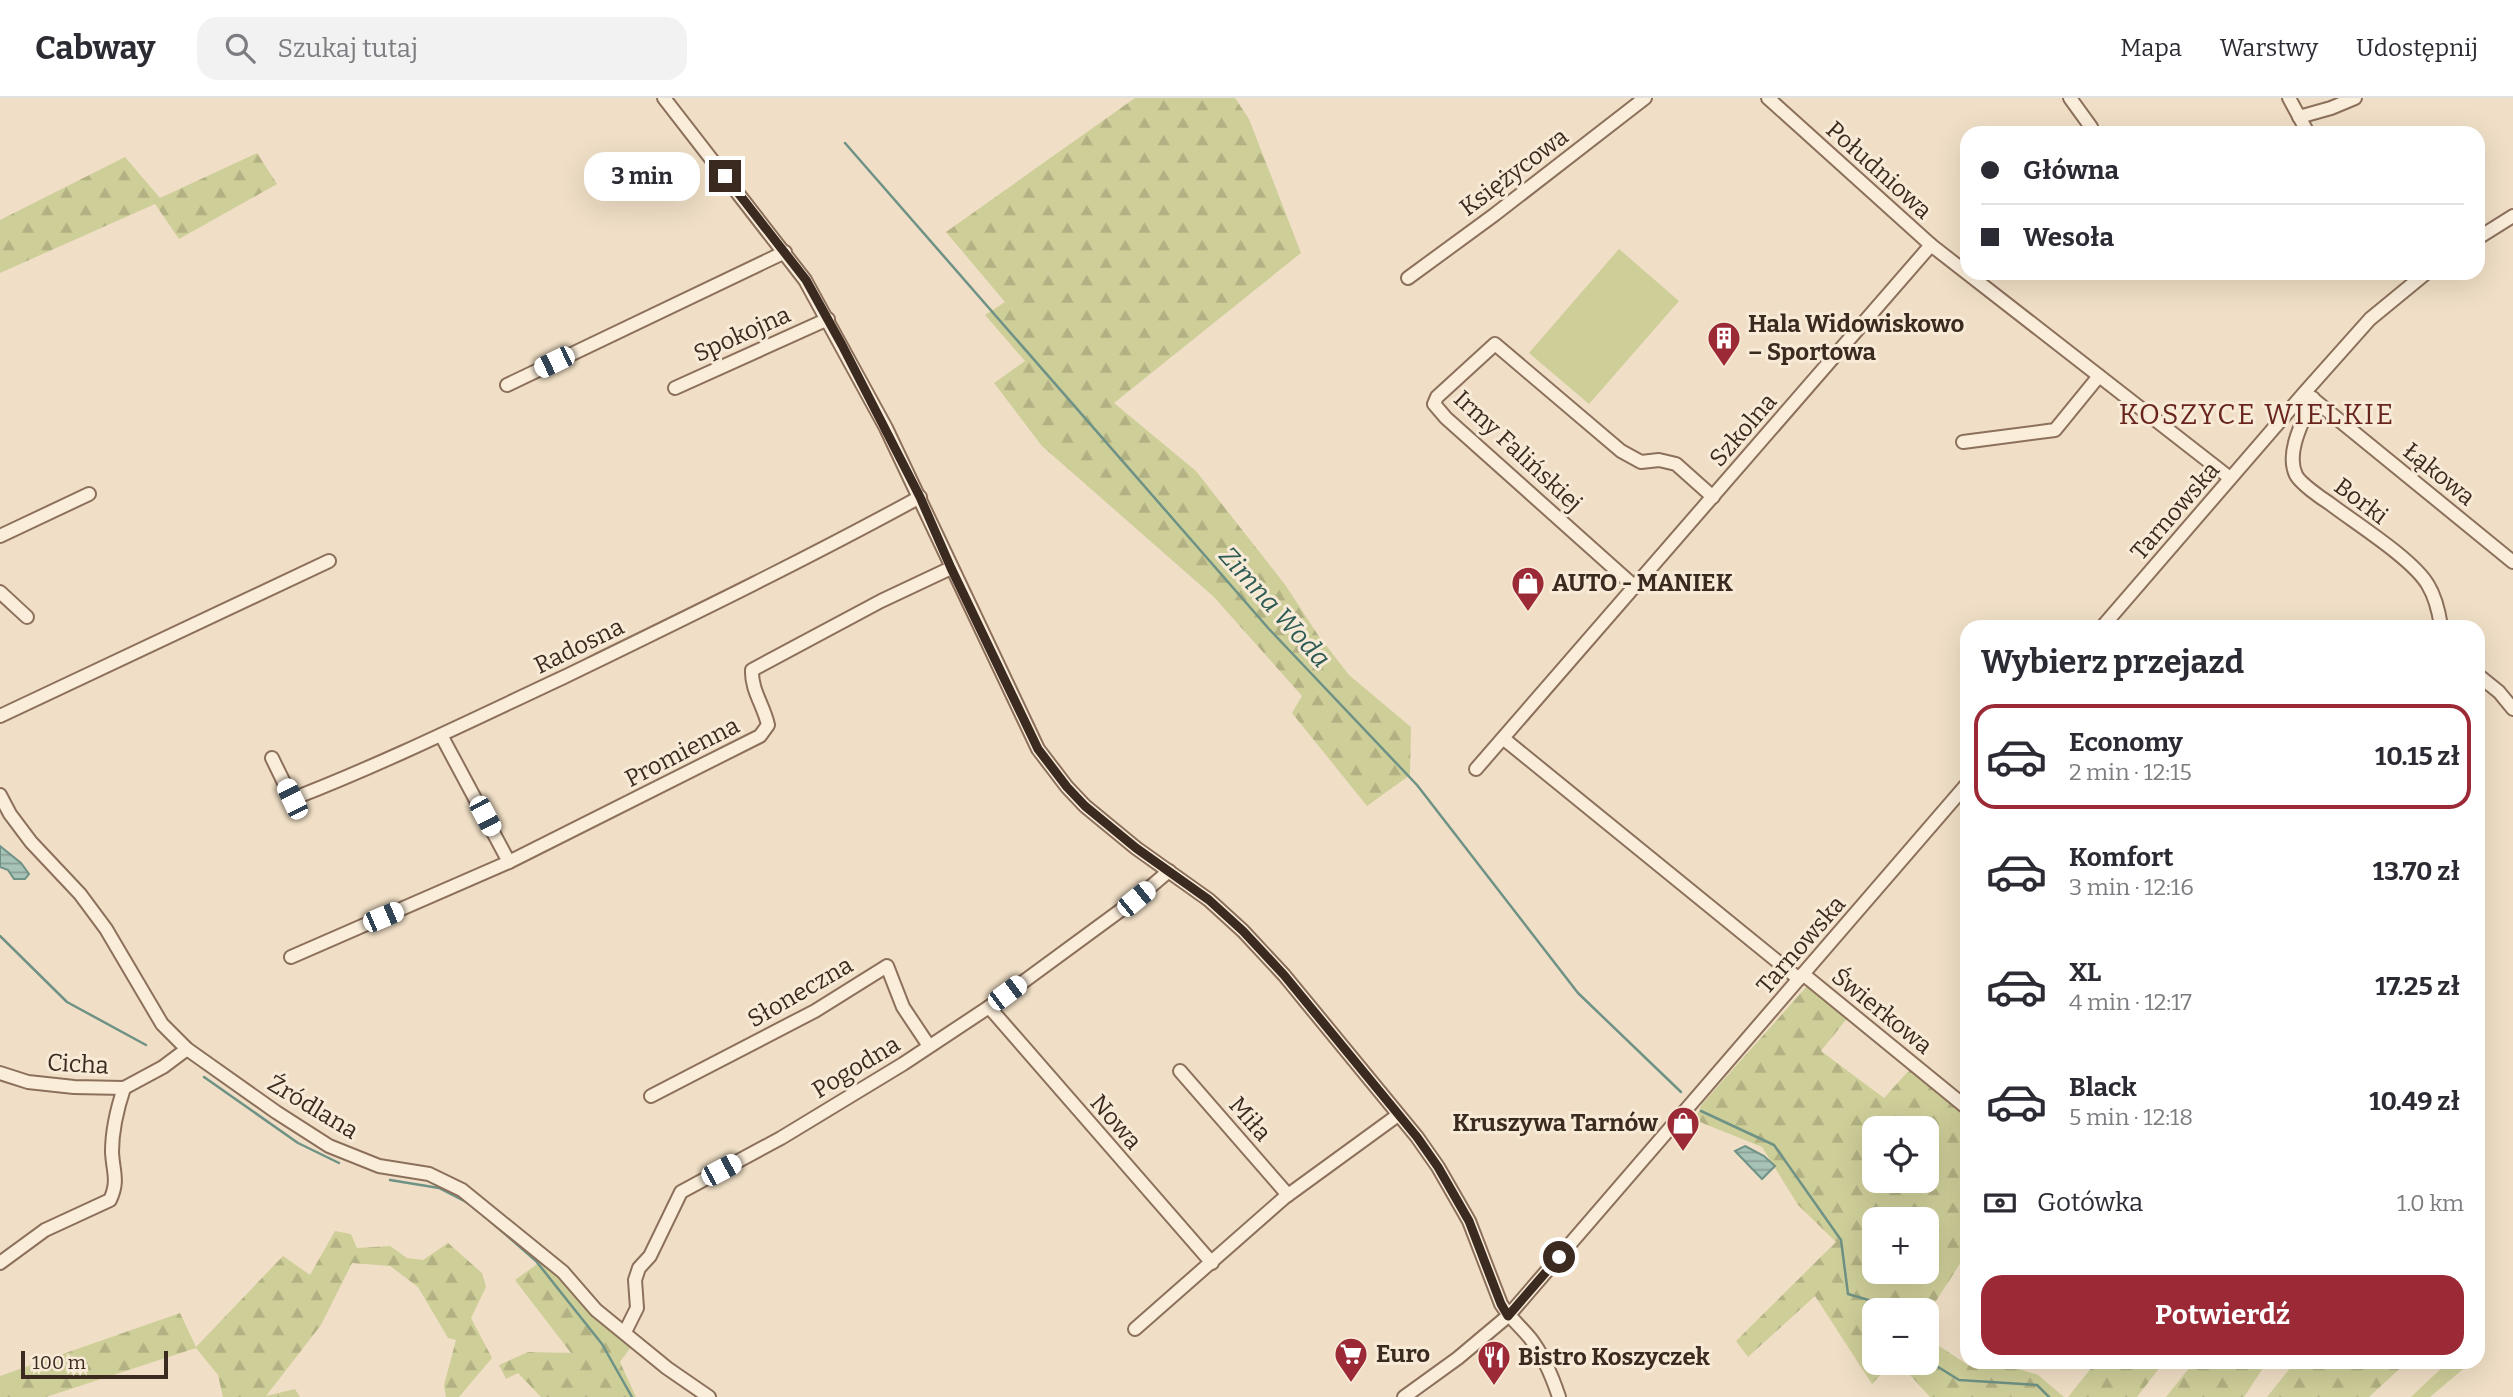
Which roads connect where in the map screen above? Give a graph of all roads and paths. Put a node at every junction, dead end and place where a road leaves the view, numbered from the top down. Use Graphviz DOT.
graph roads {
  1 [pos="664,98"];
  2 [pos="1645,98"];
  3 [pos="1768,98"];
  4 [pos="2070,98"];
  5 [pos="2289,98"];
  6 [pos="2354,98"];
  7 [pos="2299,117"];
  8 [pos="2090,126"];
  9 [pos="2304,126"];
  10 [pos="2513,216"];
  11 [pos="2485,234"];
  12 [pos="1931,245"];
  13 [pos="785,252"];
  14 [pos="1960,266"];
  15 [pos="1408,278"];
  16 [pos="1978,280"];
  17 [pos="2418,280"];
  18 [pos="828,319"];
  19 [pos="2099,376"];
  20 [pos="507,385"];
  21 [pos="674,388"];
  22 [pos="2309,395"];
  23 [pos="1963,442"];
  24 [pos="2230,478"];
  25 [pos="89,494"];
  26 [pos="920,497"];
  27 [pos="1713,497"];
  28 [pos="0,537"];
  29 [pos="328,561"];
  30 [pos="2513,562"];
  31 [pos="951,568"];
  32 [pos="1635,587"];
  33 [pos="0,592"];
  34 [pos="27,617"];
  35 [pos="2108,620"];
  36 [pos="2440,620"];
  37 [pos="2485,680"];
  38 [pos="2513,709"];
  39 [pos="0,716"];
  40 [pos="441,734"];
  41 [pos="1504,738"];
  42 [pos="272,758"];
  43 [pos="1476,769"];
  44 [pos="1960,792"];
  45 [pos="0,795"];
  46 [pos="509,862"];
  47 [pos="1169,871"];
  48 [pos="291,957"];
  49 [pos="1801,976"];
  50 [pos="989,1007"];
  51 [pos="929,1046"];
  52 [pos="187,1049"];
  53 [pos="1181,1071"];
  54 [pos="0,1073"];
  55 [pos="124,1087"];
  56 [pos="651,1096"];
  57 [pos="1960,1102"];
  58 [pos="1398,1115"];
  59 [pos="1288,1195"];
  60 [pos="0,1263"];
  61 [pos="1212,1263"];
  62 [pos="1508,1316"];
  63 [pos="1135,1329"];
  64 [pos="625,1332"];
  65 [pos="709,1397"];
  66 [pos="1404,1397"];
  67 [pos="1559,1397"];
  1 -- 13 [label="street"];
  2 -- 15 [label="street, Księżycowa"];
  3 -- 12 [label="street, Południowa"];
  4 -- 8 [label="street"];
  5 -- 7 [label="street"];
  6 -- 7 [label="street"];
  7 -- 9 [label="street"];
  10 -- 11 [label="street"];
  12 -- 14 [label="street"];
  12 -- 27 [label="street, Szkolna"];
  13 -- 18 [label="street"];
  13 -- 20 [label="street"];
  16 -- 19 [label="street"];
  17 -- 22 [label="street, Tarnowska"];
  18 -- 21 [label="street, Spokojna"];
  18 -- 26 [label="street"];
  19 -- 23 [label="street"];
  19 -- 24 [label="street"];
  22 -- 24 [label="street, Tarnowska"];
  22 -- 30 [label="street, Łąkowa"];
  22 -- 36 [label="street, Borki"];
  24 -- 35 [label="street, Tarnowska"];
  25 -- 28 [label="street"];
  26 -- 31 [label="street"];
  26 -- 40 [label="street, Radosna"];
  27 -- 32 [label="street, Szkolna"];
  27 -- 32 [label="street, Irmy Falińskiej"];
  29 -- 39 [label="street"];
  31 -- 46 [label="street, Promienna"];
  31 -- 47 [label="street"];
  32 -- 41 [label="street, Szkolna"];
  33 -- 34 [label="street"];
  37 -- 38 [label="street"];
  40 -- 42 [label="street, Radosna"];
  40 -- 46 [label="street"];
  41 -- 43 [label="street, Szkolna"];
  41 -- 49 [label="street"];
  44 -- 49 [label="street, Tarnowska"];
  45 -- 52 [label="street, Źródlana"];
  46 -- 48 [label="street, Promienna"];
  47 -- 50 [label="street, Pogodna"];
  47 -- 58 [label="street"];
  49 -- 57 [label="street, Świerkowa"];
  49 -- 62 [label="street, Tarnowska"];
  50 -- 51 [label="street, Pogodna"];
  50 -- 61 [label="street, Nowa"];
  51 -- 56 [label="street, Słoneczna"];
  51 -- 64 [label="street, Pogodna"];
  52 -- 55 [label="street, Cicha"];
  52 -- 64 [label="street, Źródlana"];
  53 -- 59 [label="street, Miła"];
  54 -- 55 [label="street, Cicha"];
  55 -- 60 [label="street"];
  58 -- 59 [label="street"];
  58 -- 62 [label="street"];
  59 -- 61 [label="street"];
  61 -- 63 [label="street"];
  62 -- 66 [label="street, Tarnowska"];
  62 -- 67 [label="street"];
  64 -- 65 [label="street, Źródlana"];
}
